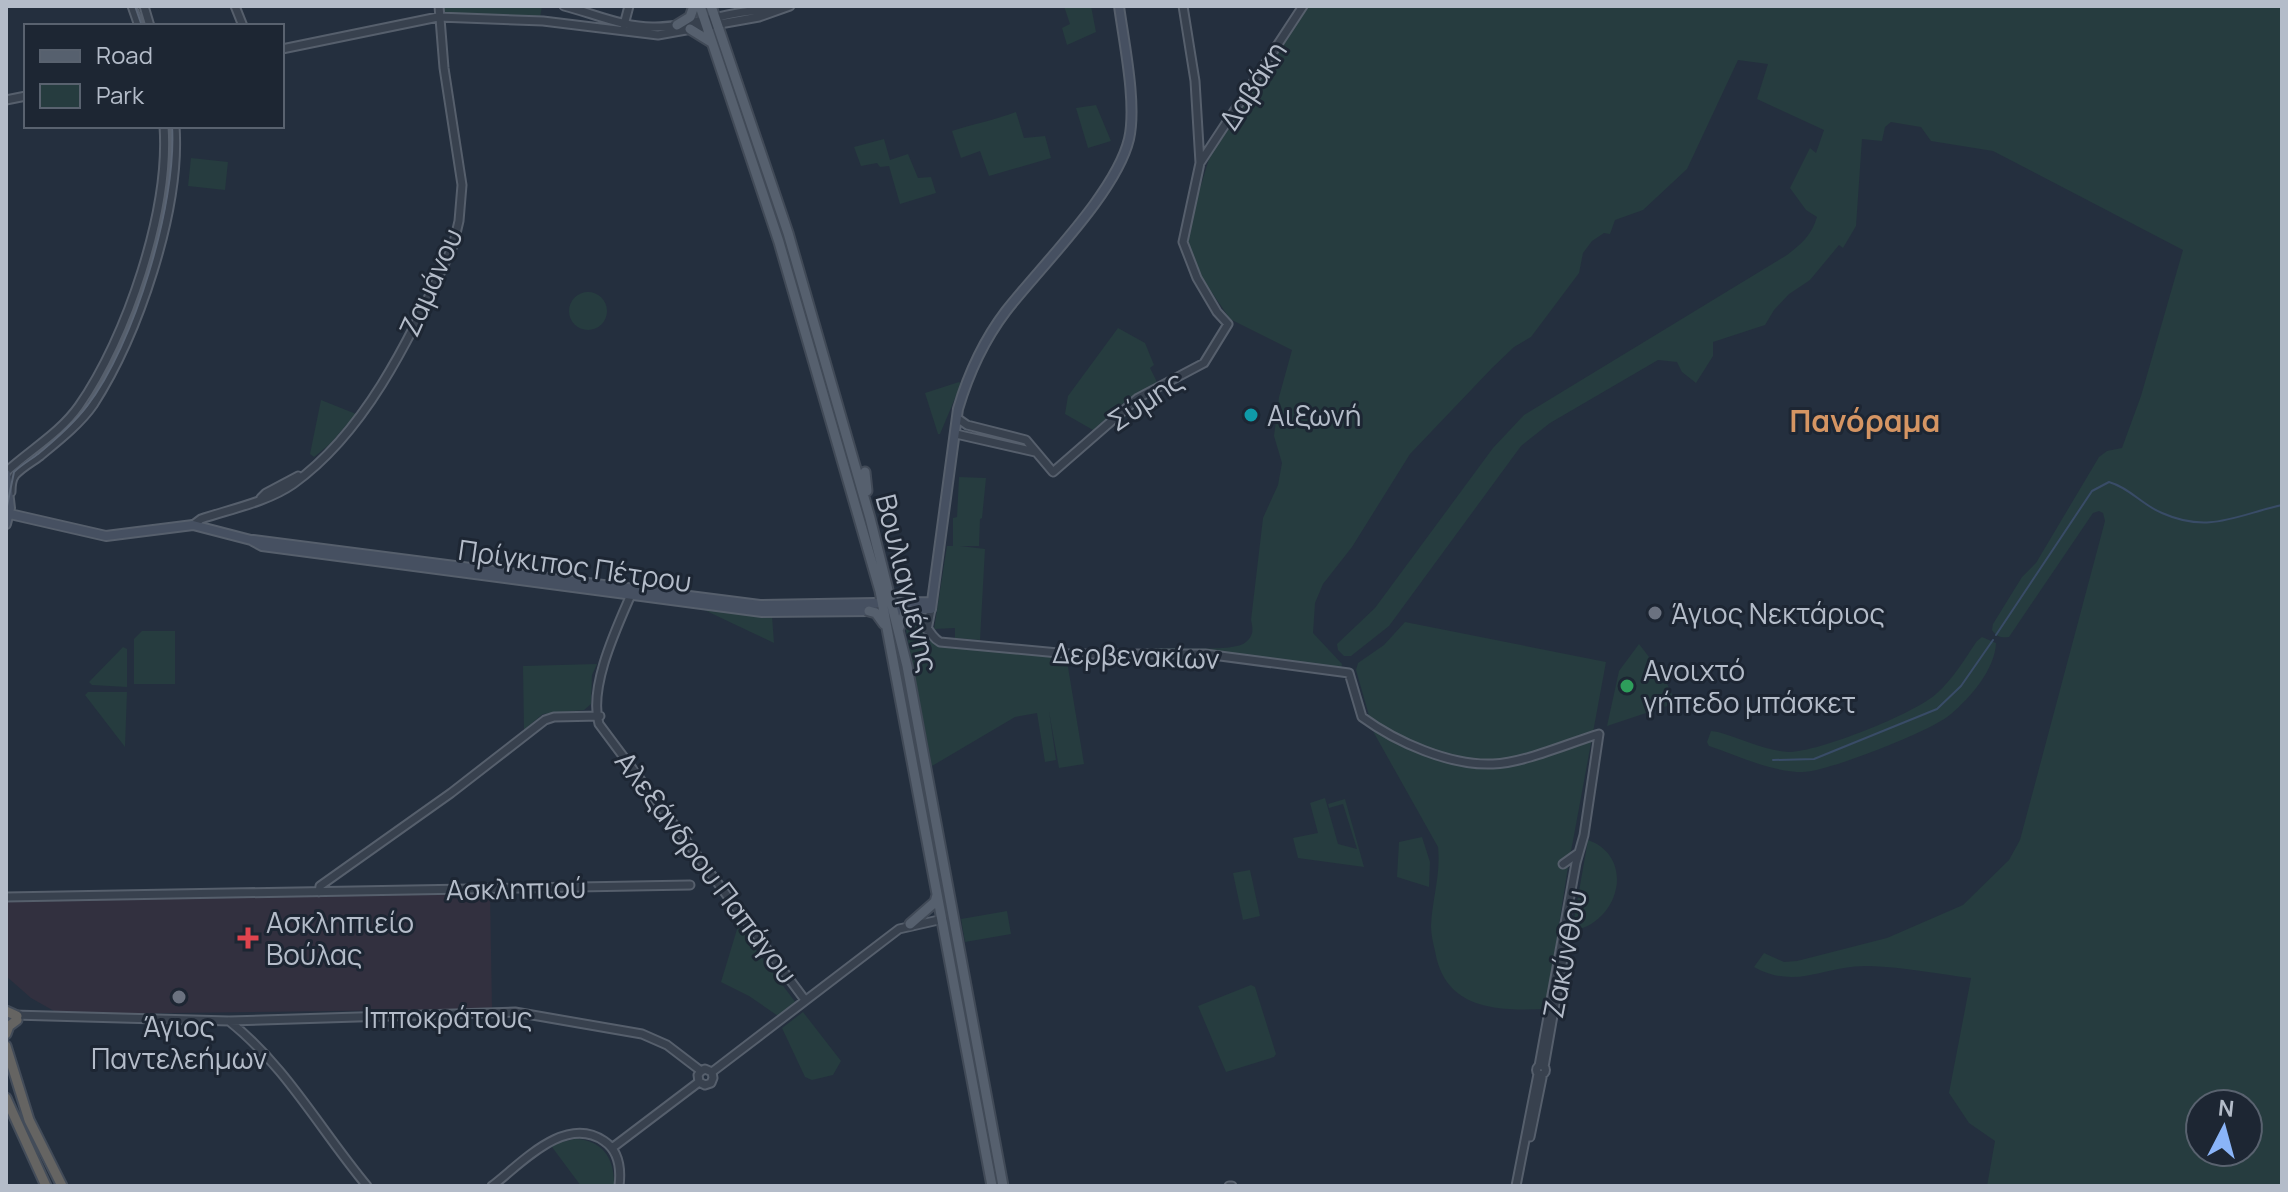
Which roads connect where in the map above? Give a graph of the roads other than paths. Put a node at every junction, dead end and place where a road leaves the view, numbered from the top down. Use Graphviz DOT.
graph roads {
  1 [pos="439,6"];
  2 [pos="564,6"];
  3 [pos="629,6"];
  4 [pos="697,6"];
  5 [pos="711,6"];
  6 [pos="790,6"];
  7 [pos="1119,6"];
  8 [pos="1183,6"];
  9 [pos="1303,6"];
  10 [pos="438,17"];
  11 [pos="710,22"];
  12 [pos="677,25"];
  13 [pos="624,27"];
  14 [pos="690,29"];
  15 [pos="711,42"];
  16 [pos="284,49"];
  17 [pos="164,128"];
  18 [pos="175,128"];
  19 [pos="1200,163"];
  20 [pos="957,418"];
  21 [pos="956,434"];
  22 [pos="1038,453"];
  23 [pos="865,472"];
  24 [pos="6,473"];
  25 [pos="10,494"];
  26 [pos="870,518"];
  27 [pos="8,519"];
  28 [pos="193,525"];
  29 [pos="633,592"];
  30 [pos="931,606"];
  31 [pos="889,607"];
  32 [pos="912,610"];
  33 [pos="869,611"];
  34 [pos="899,628"];
  35 [pos="888,630"];
  36 [pos="927,630"];
  37 [pos="600,690"];
  38 [pos="597,702"];
  39 [pos="599,716"];
  40 [pos="581,717"];
  41 [pos="1599,734"];
  42 [pos="1582,842"];
  43 [pos="1578,852"];
  44 [pos="1575,872"];
  45 [pos="690,885"];
  46 [pos="938,891"];
  47 [pos="319,892"];
  48 [pos="6,897"];
  49 [pos="948,918"];
  50 [pos="910,924"];
  51 [pos="805,1000"];
  52 [pos="13,1017"];
  53 [pos="256,1020"];
  54 [pos="229,1021"];
  55 [pos="6,1034"];
  56 [pos="252,1039"];
  57 [pos="6,1046"];
  58 [pos="1541,1070"];
  59 [pos="701,1071"];
  60 [pos="712,1072"];
  61 [pos="699,1082"];
  62 [pos="6,1098"];
  63 [pos="612,1148"];
  64 [pos="46,1186"];
  65 [pos="62,1186"];
  66 [pos="367,1186"];
  67 [pos="492,1186"];
  68 [pos="619,1186"];
  69 [pos="992,1186"];
  70 [pos="1003,1186"];
  71 [pos="1518,1186"];
  1 -- 10 [label="street, Ζαμάνου"];
  2 -- 13 [label="street"];
  3 -- 13 [label="street"];
  4 -- 11 [label="main road, Βουλιαγμένης"];
  4 -- 12 [label="main road"];
  5 -- 11 [label="main road, Βουλιαγμένης"];
  6 -- 11 [label="street"];
  7 -- 20 [label="main road"];
  8 -- 19 [label="street"];
  9 -- 19 [label="street, Δαβάκη"];
  10 -- 13 [label="street"];
  10 -- 16 [label="street"];
  10 -- 28 [label="street, Ζαμάνου"];
  11 -- 12 [label="street"];
  11 -- 14 [label="street"];
  11 -- 15 [label="main road, Βουλιαγμένης"];
  11 -- 26 [label="main road, Βουλιαγμένης"];
  12 -- 13 [label="street"];
  13 -- 14 [label="street"];
  14 -- 15 [label="main road"];
  15 -- 31 [label="main road, Βουλιαγμένης"];
  17 -- 24 [label="street"];
  18 -- 25 [label="street"];
  19 -- 22 [label="street, Σύμης"];
  20 -- 21 [label="main road"];
  20 -- 22 [label="street"];
  21 -- 22 [label="street"];
  21 -- 30 [label="main road"];
  23 -- 26 [label="main road"];
  24 -- 25 [label="main road"];
  25 -- 27 [label="main road"];
  26 -- 31 [label="main road, Βουλιαγμένης"];
  27 -- 28 [label="main road, Πρίγκιπος Πέτρου"];
  28 -- 29 [label="main road, Πρίγκιπος Πέτρου"];
  29 -- 31 [label="main road, Πρίγκιπος Πέτρου"];
  29 -- 33 [label="main road, Πρίγκιπος Πέτρου"];
  29 -- 37 [label="street"];
  30 -- 31 [label="main road"];
  30 -- 32 [label="main road"];
  30 -- 36 [label="street"];
  31 -- 32 [label="main road"];
  31 -- 33 [label="main road, Πρίγκιπος Πέτρου"];
  31 -- 34 [label="main road, Βουλιαγμένης"];
  31 -- 35 [label="main road, Βουλιαγμένης"];
  32 -- 34 [label="main road"];
  32 -- 36 [label="street"];
  33 -- 35 [label="main road"];
  34 -- 49 [label="main road, Βουλιαγμένης"];
  35 -- 46 [label="main road, Βουλιαγμένης"];
  36 -- 41 [label="street, Δερβενακίων"];
  37 -- 38 [label="street"];
  37 -- 39 [label="street"];
  38 -- 39 [label="street"];
  38 -- 40 [label="street"];
  39 -- 40 [label="street"];
  39 -- 51 [label="street, Αλεξάνδρου Παπάγου"];
  40 -- 47 [label="street"];
  41 -- 42 [label="street, Ζακύνθου"];
  42 -- 43 [label="street, Ζακύνθου"];
  42 -- 58 [label="street, Ζακύνθου"];
  43 -- 44 [label="street, Ζακύνθου"];
  43 -- 44 [label="street"];
  44 -- 58 [label="street, Ζακύνθου"];
  45 -- 47 [label="street, Ασκληπιού"];
  46 -- 49 [label="main road, Βουλιαγμένης"];
  46 -- 50 [label="main road"];
  47 -- 48 [label="street, Ασκληπιού"];
  49 -- 50 [label="street"];
  49 -- 69 [label="main road, Βουλιαγμένης"];
  49 -- 70 [label="main road, Βουλιαγμένης"];
  50 -- 51 [label="street"];
  51 -- 60 [label="street"];
  52 -- 54 [label="street, Ιπποκράτους"];
  52 -- 55 [label="highway"];
  53 -- 54 [label="street, Ιπποκράτους"];
  53 -- 56 [label="street"];
  53 -- 59 [label="street, Ιπποκράτους"];
  54 -- 56 [label="street"];
  56 -- 66 [label="street"];
  57 -- 65 [label="highway"];
  58 -- 71 [label="street, Ζακύνθου"];
  59 -- 60 [label="street"];
  59 -- 61 [label="street"];
  60 -- 61 [label="street"];
  61 -- 63 [label="street"];
  62 -- 64 [label="highway"];
  63 -- 67 [label="street"];
  63 -- 68 [label="street"];
}
